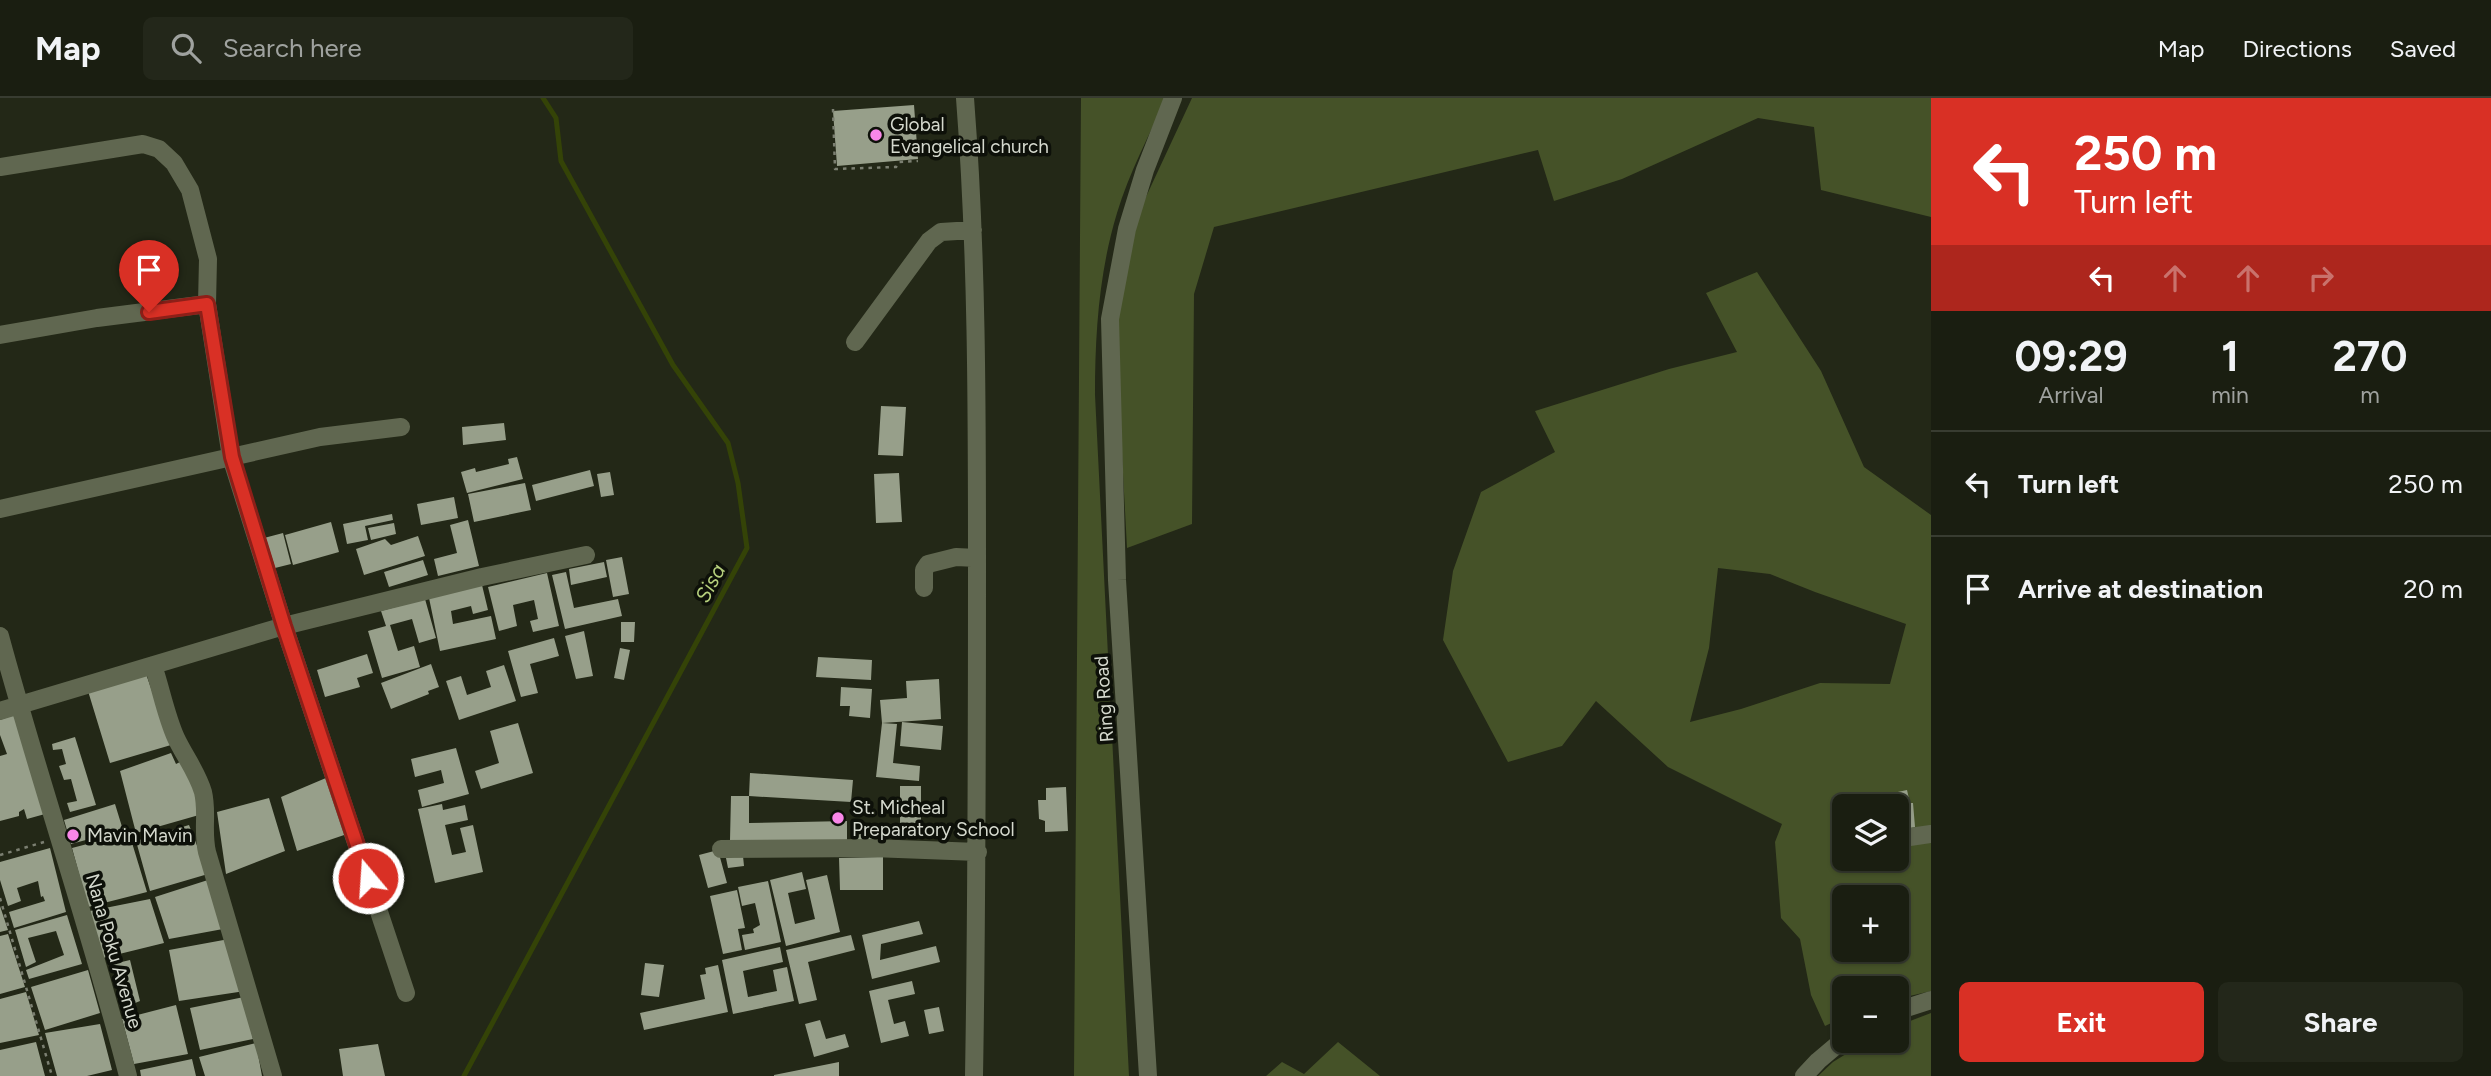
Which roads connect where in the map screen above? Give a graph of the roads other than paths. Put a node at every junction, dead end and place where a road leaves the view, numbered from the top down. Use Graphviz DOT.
graph roads {
  1 [pos="965,98"];
  2 [pos="1172,98"];
  3 [pos="0,167"];
  4 [pos="973,230"];
  5 [pos="207,304"];
  6 [pos="0,335"];
  7 [pos="855,342"];
  8 [pos="401,428"];
  9 [pos="232,457"];
  10 [pos="0,509"];
  11 [pos="586,555"];
  12 [pos="977,558"];
  13 [pos="924,588"];
  14 [pos="284,626"];
  15 [pos="0,636"];
  16 [pos="153,665"];
  17 [pos="19,706"];
  18 [pos="0,711"];
  19 [pos="1931,834"];
  20 [pos="1909,837"];
  21 [pos="721,849"];
  22 [pos="978,852"];
  23 [pos="406,993"];
  24 [pos="1931,1000"];
  25 [pos="1909,1007"];
  26 [pos="1832,1049"];
  27 [pos="128,1076"];
  28 [pos="273,1076"];
  29 [pos="974,1076"];
  30 [pos="1148,1076"];
  31 [pos="1804,1076"];
  1 -- 4 [label="street"];
  2 -- 30 [label="street, Ring Road"];
  3 -- 5 [label="street"];
  4 -- 7 [label="street"];
  4 -- 12 [label="street"];
  5 -- 6 [label="street"];
  5 -- 9 [label="street"];
  8 -- 9 [label="street"];
  9 -- 10 [label="street"];
  9 -- 14 [label="street"];
  11 -- 14 [label="street"];
  12 -- 13 [label="street"];
  12 -- 22 [label="street"];
  14 -- 16 [label="street"];
  14 -- 23 [label="street"];
  15 -- 17 [label="street, Nana Poku Avenue"];
  16 -- 17 [label="street"];
  16 -- 28 [label="street"];
  17 -- 18 [label="street"];
  17 -- 27 [label="street, Nana Poku Avenue"];
  19 -- 20 [label="street"];
  21 -- 22 [label="street"];
  22 -- 29 [label="street"];
  24 -- 25 [label="street"];
  26 -- 31 [label="street"];
}
